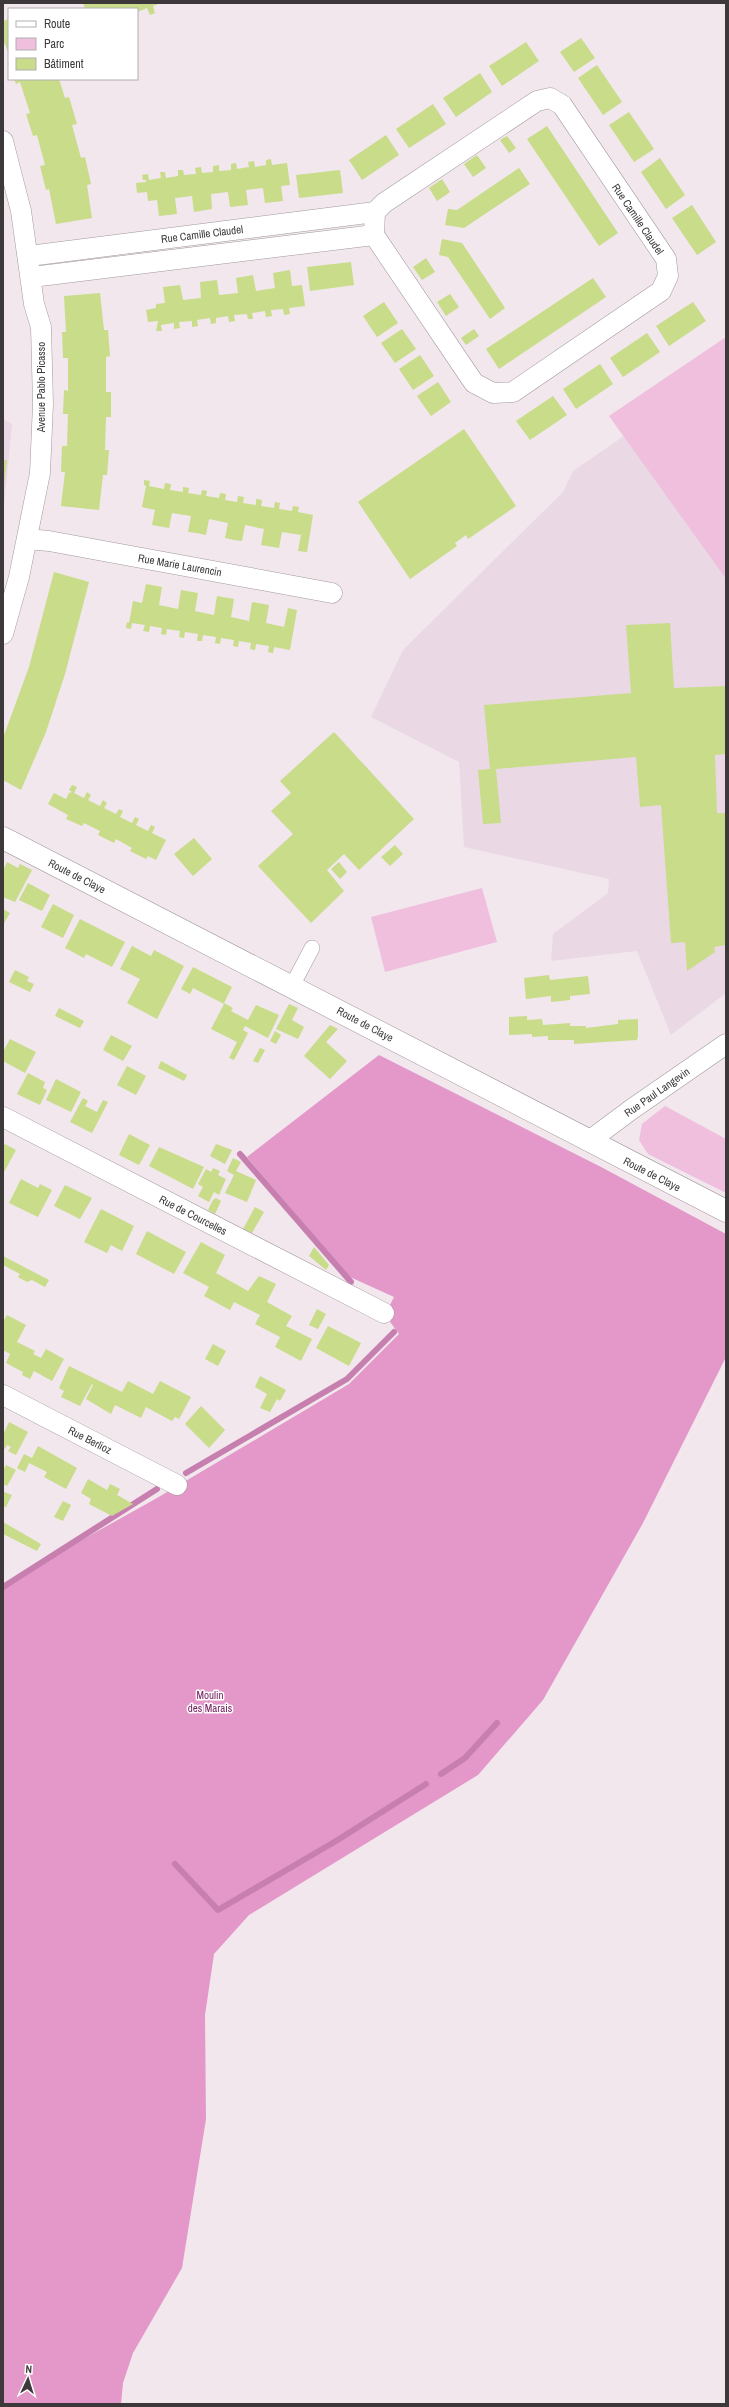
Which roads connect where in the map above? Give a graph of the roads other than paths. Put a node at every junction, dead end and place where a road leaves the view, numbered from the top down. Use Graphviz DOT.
graph roads {
  1 [pos="3,141"];
  2 [pos="375,212"];
  3 [pos="374,235"];
  4 [pos="29,256"];
  5 [pos="32,277"];
  6 [pos="27,539"];
  7 [pos="332,593"];
  8 [pos="3,634"];
  9 [pos="3,838"];
  10 [pos="312,948"];
  11 [pos="292,986"];
  12 [pos="726,1044"];
  13 [pos="3,1117"];
  14 [pos="590,1142"];
  15 [pos="726,1211"];
  16 [pos="384,1313"];
  17 [pos="3,1395"];
  18 [pos="177,1485"];
  1 -- 4 [label="street, Avenue Pablo Picasso"];
  2 -- 3 [label="street"];
  2 -- 3 [label="street, Rue Camille Claudel"];
  2 -- 4 [label="street, Rue Camille Claudel"];
  3 -- 5 [label="street, Rue Camille Claudel"];
  4 -- 5 [label="street, Avenue Pablo Picasso"];
  5 -- 6 [label="street, Avenue Pablo Picasso"];
  6 -- 7 [label="street, Rue Marie Laurencin"];
  6 -- 8 [label="street, Avenue Pablo Picasso"];
  9 -- 11 [label="main road, Route de Claye"];
  10 -- 11 [label="street"];
  11 -- 14 [label="main road, Route de Claye"];
  12 -- 14 [label="street, Rue Paul Langevin"];
  13 -- 16 [label="street, Rue de Courcelles"];
  14 -- 15 [label="main road, Route de Claye"];
  17 -- 18 [label="street, Rue Berlioz"];
}
